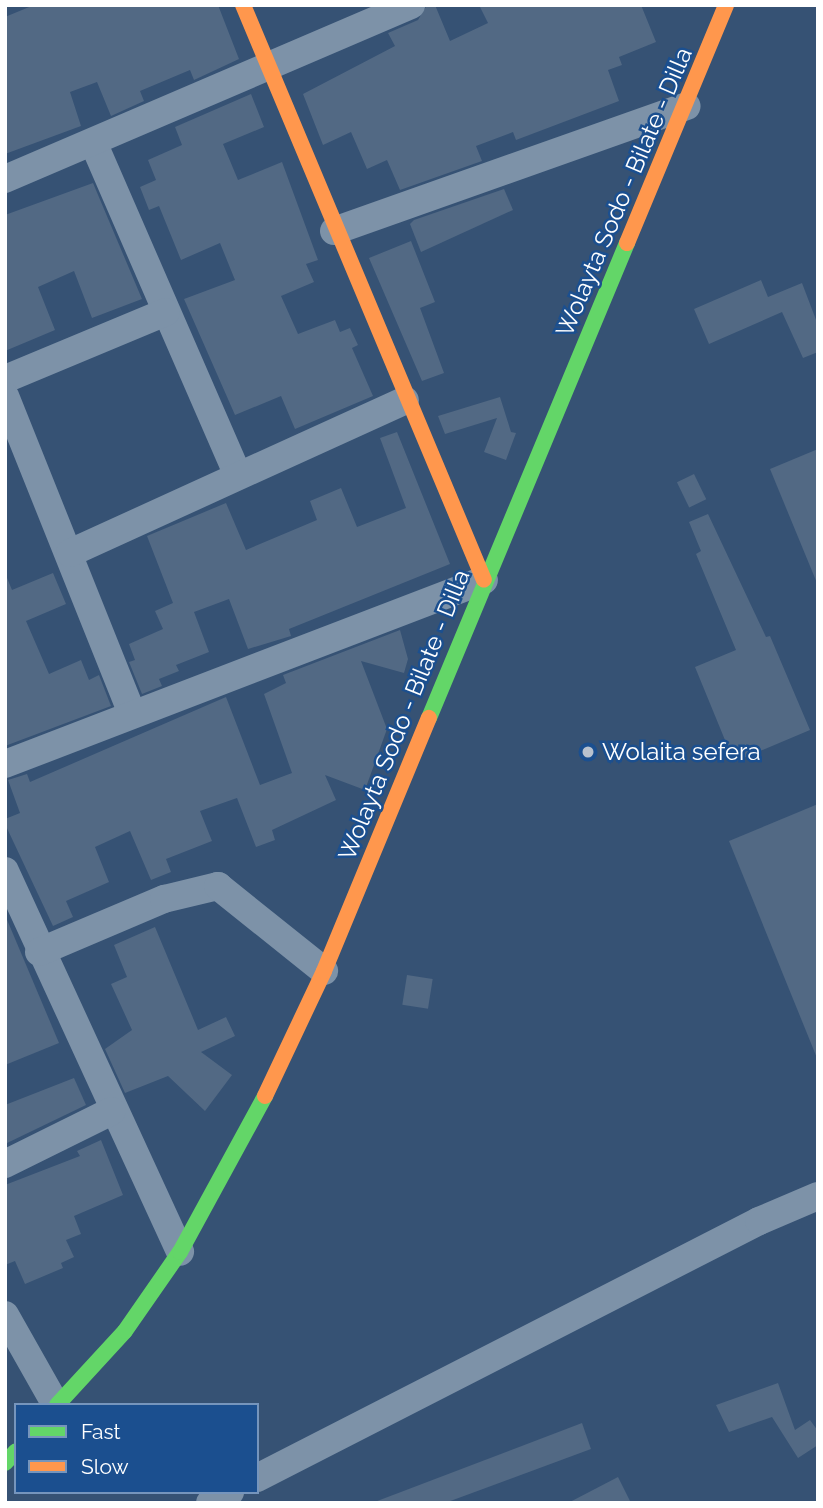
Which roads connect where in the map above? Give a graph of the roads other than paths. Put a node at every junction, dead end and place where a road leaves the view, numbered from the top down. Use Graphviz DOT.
graph roads {
  1 [pos="243,5"];
  2 [pos="411,5"];
  3 [pos="726,5"];
  4 [pos="269,68"];
  5 [pos="687,106"];
  6 [pos="93,142"];
  7 [pos="5,179"];
  8 [pos="334,231"];
  9 [pos="166,312"];
  10 [pos="5,379"];
  11 [pos="5,396"];
  12 [pos="405,400"];
  13 [pos="238,475"];
  14 [pos="69,553"];
  15 [pos="484,580"];
  16 [pos="132,714"];
  17 [pos="5,764"];
  18 [pos="5,871"];
  19 [pos="39,952"];
  20 [pos="324,971"];
  21 [pos="112,1111"];
  22 [pos="5,1164"];
  23 [pos="818,1196"];
  24 [pos="180,1252"];
  25 [pos="5,1315"];
  26 [pos="56,1403"];
  27 [pos="59,1403"];
  28 [pos="259,1477"];
  29 [pos="226,1494"];
  30 [pos="210,1503"];
  1 -- 4 [label="main road"];
  2 -- 4 [label="street"];
  3 -- 5 [label="main road, Wolayta Sodo - Bilate - Dilla"];
  4 -- 6 [label="street"];
  4 -- 8 [label="main road"];
  5 -- 8 [label="street"];
  5 -- 15 [label="main road, Wolayta Sodo - Bilate - Dilla"];
  6 -- 7 [label="street"];
  6 -- 9 [label="street"];
  8 -- 12 [label="main road"];
  9 -- 10 [label="street"];
  9 -- 13 [label="street"];
  11 -- 14 [label="street"];
  12 -- 13 [label="street"];
  12 -- 15 [label="main road"];
  13 -- 14 [label="street"];
  14 -- 16 [label="street"];
  15 -- 16 [label="street"];
  15 -- 20 [label="main road, Wolayta Sodo - Bilate - Dilla"];
  16 -- 17 [label="street"];
  18 -- 19 [label="street"];
  19 -- 20 [label="street"];
  19 -- 21 [label="street"];
  20 -- 24 [label="main road, Wolayta Sodo - Bilate - Dilla"];
  21 -- 22 [label="street"];
  21 -- 24 [label="street"];
  23 -- 28 [label="street"];
  24 -- 27 [label="main road, Wolayta Sodo - Bilate - Dilla"];
  25 -- 26 [label="street"];
  29 -- 30 [label="street"];
}
